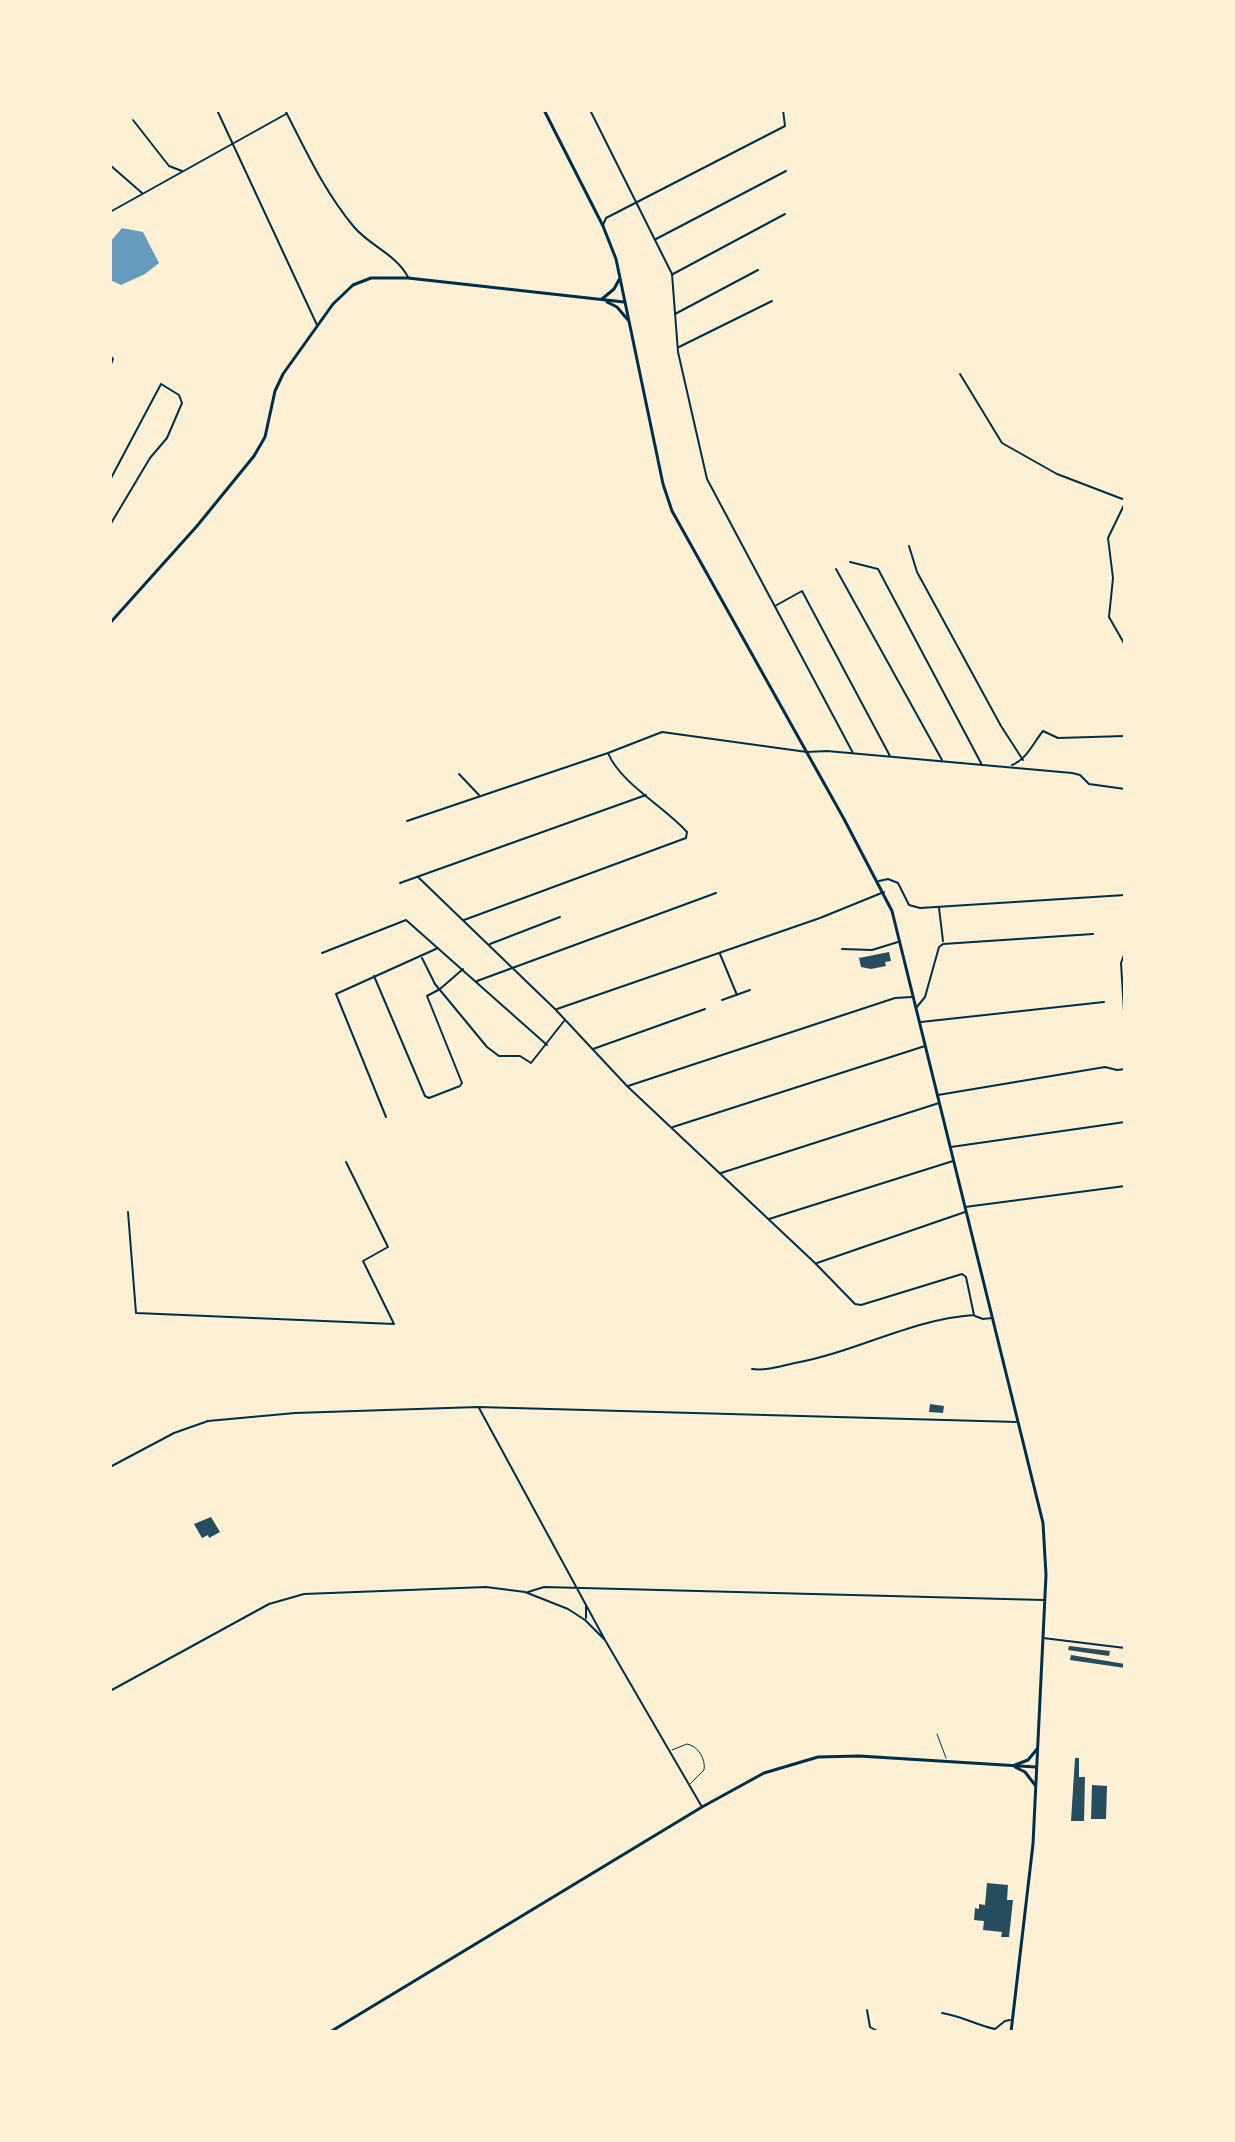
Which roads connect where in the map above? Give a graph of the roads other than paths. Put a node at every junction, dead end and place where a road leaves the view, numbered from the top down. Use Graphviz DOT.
graph roads {
  1 [pos="217,110"];
  2 [pos="544,110"];
  3 [pos="590,110"];
  4 [pos="783,110"];
  5 [pos="286,112"];
  6 [pos="133,120"];
  7 [pos="231,142"];
  8 [pos="110,165"];
  9 [pos="183,171"];
  10 [pos="786,171"];
  11 [pos="142,194"];
  12 [pos="637,203"];
  13 [pos="110,212"];
  14 [pos="785,214"];
  15 [pos="603,226"];
  16 [pos="655,240"];
  17 [pos="758,270"];
  18 [pos="672,274"];
  19 [pos="408,278"];
  20 [pos="620,278"];
  21 [pos="601,299"];
  22 [pos="772,301"];
  23 [pos="624,302"];
  24 [pos="674,314"];
  25 [pos="629,322"];
  26 [pos="317,325"];
  27 [pos="678,347"];
  28 [pos="110,355"];
  29 [pos="110,367"];
  30 [pos="960,374"];
  31 [pos="110,480"];
  32 [pos="1125,502"];
  33 [pos="110,525"];
  34 [pos="909,546"];
  35 [pos="850,562"];
  36 [pos="836,569"];
  37 [pos="774,606"];
  38 [pos="110,623"];
  39 [pos="1125,645"];
  40 [pos="1125,736"];
  41 [pos="807,752"];
  42 [pos="608,753"];
  43 [pos="853,754"];
  44 [pos="890,757"];
  45 [pos="1023,760"];
  46 [pos="943,761"];
  47 [pos="982,764"];
  48 [pos="1011,766"];
  49 [pos="459,774"];
  50 [pos="1125,789"];
  51 [pos="480,795"];
  52 [pos="646,795"];
  53 [pos="407,821"];
  54 [pos="418,877"];
  55 [pos="878,881"];
  56 [pos="400,883"];
  57 [pos="884,892"];
  58 [pos="716,893"];
  59 [pos="1125,895"];
  60 [pos="939,907"];
  61 [pos="560,917"];
  62 [pos="463,920"];
  63 [pos="1093,934"];
  64 [pos="899,941"];
  65 [pos="943,944"];
  66 [pos="488,945"];
  67 [pos="439,948"];
  68 [pos="842,949"];
  69 [pos="1125,952"];
  70 [pos="322,953"];
  71 [pos="719,953"];
  72 [pos="421,957"];
  73 [pos="512,967"];
  74 [pos="463,969"];
  75 [pos="374,976"];
  76 [pos="477,981"];
  77 [pos="1124,988"];
  78 [pos="440,989"];
  79 [pos="750,990"];
  80 [pos="737,995"];
  81 [pos="913,997"];
  82 [pos="722,1000"];
  83 [pos="1104,1002"];
  84 [pos="916,1008"];
  85 [pos="555,1009"];
  86 [pos="705,1009"];
  87 [pos="565,1020"];
  88 [pos="919,1022"];
  89 [pos="1125,1028"];
  90 [pos="547,1045"];
  91 [pos="925,1046"];
  92 [pos="592,1050"];
  93 [pos="1125,1069"];
  94 [pos="627,1086"];
  95 [pos="937,1095"];
  96 [pos="939,1103"];
  97 [pos="386,1117"];
  98 [pos="1125,1122"];
  99 [pos="672,1127"];
  100 [pos="950,1147"];
  101 [pos="953,1161"];
  102 [pos="346,1162"];
  103 [pos="720,1173"];
  104 [pos="1125,1186"];
  105 [pos="964,1207"];
  106 [pos="128,1212"];
  107 [pos="965,1212"];
  108 [pos="768,1219"];
  109 [pos="815,1263"];
  110 [pos="974,1315"];
  111 [pos="993,1317"];
  112 [pos="752,1369"];
  113 [pos="478,1407"];
  114 [pos="1017,1422"];
  115 [pos="110,1467"];
  116 [pos="578,1588"];
  117 [pos="528,1592"];
  118 [pos="585,1600"];
  119 [pos="1045,1600"];
  120 [pos="585,1620"];
  121 [pos="1043,1638"];
  122 [pos="605,1640"];
  123 [pos="1125,1648"];
  124 [pos="110,1691"];
  125 [pos="937,1734"];
  126 [pos="1037,1748"];
  127 [pos="669,1751"];
  128 [pos="947,1760"];
  129 [pos="1011,1766"];
  130 [pos="1036,1767"];
  131 [pos="688,1785"];
  132 [pos="1035,1785"];
  133 [pos="702,1807"];
  134 [pos="867,2010"];
  135 [pos="942,2013"];
  136 [pos="1012,2020"];
  137 [pos="330,2032"];
  138 [pos="879,2032"];
  139 [pos="1011,2032"];
  1 -- 7 [label="street"];
  2 -- 15 [label="street"];
  3 -- 12 [label="street"];
  4 -- 12 [label="street"];
  5 -- 7 [label="street"];
  5 -- 19 [label="street"];
  6 -- 9 [label="street"];
  7 -- 9 [label="street"];
  7 -- 26 [label="street"];
  8 -- 11 [label="street"];
  9 -- 11 [label="street"];
  10 -- 16 [label="street"];
  11 -- 13 [label="street"];
  12 -- 15 [label="street"];
  12 -- 16 [label="street"];
  14 -- 18 [label="street"];
  15 -- 20 [label="street"];
  16 -- 18 [label="street"];
  17 -- 24 [label="street"];
  18 -- 24 [label="street"];
  19 -- 21 [label="street"];
  19 -- 26 [label="street"];
  20 -- 21 [label="street"];
  20 -- 23 [label="street"];
  21 -- 23 [label="street"];
  21 -- 25 [label="street"];
  22 -- 27 [label="street"];
  23 -- 25 [label="street"];
  24 -- 27 [label="street"];
  25 -- 41 [label="street"];
  26 -- 38 [label="street"];
  27 -- 37 [label="street"];
  28 -- 29 [label="street"];
  30 -- 32 [label="street"];
  31 -- 33 [label="street"];
  32 -- 39 [label="street"];
  34 -- 45 [label="street"];
  35 -- 47 [label="street"];
  36 -- 46 [label="street"];
  37 -- 43 [label="street"];
  37 -- 44 [label="street"];
  40 -- 45 [label="street"];
  41 -- 42 [label="street"];
  41 -- 43 [label="street"];
  41 -- 55 [label="street"];
  42 -- 51 [label="street"];
  42 -- 52 [label="street"];
  43 -- 44 [label="street"];
  44 -- 46 [label="street"];
  45 -- 48 [label="street"];
  46 -- 47 [label="street"];
  47 -- 48 [label="street"];
  48 -- 50 [label="street"];
  49 -- 51 [label="street"];
  51 -- 53 [label="street"];
  52 -- 54 [label="street"];
  52 -- 62 [label="street"];
  54 -- 56 [label="street"];
  54 -- 62 [label="street"];
  55 -- 57 [label="street"];
  55 -- 60 [label="street"];
  57 -- 64 [label="street"];
  57 -- 71 [label="street"];
  58 -- 73 [label="street"];
  59 -- 60 [label="street"];
  60 -- 65 [label="street"];
  61 -- 66 [label="street"];
  62 -- 66 [label="street"];
  63 -- 65 [label="street"];
  64 -- 68 [label="street"];
  64 -- 81 [label="street"];
  65 -- 84 [label="street"];
  66 -- 73 [label="street"];
  67 -- 70 [label="street"];
  67 -- 72 [label="street"];
  67 -- 74 [label="street"];
  69 -- 77 [label="street"];
  71 -- 80 [label="street"];
  71 -- 85 [label="street"];
  72 -- 75 [label="street"];
  72 -- 78 [label="street"];
  73 -- 76 [label="street"];
  73 -- 85 [label="street"];
  74 -- 76 [label="street"];
  74 -- 78 [label="street"];
  75 -- 78 [label="street"];
  75 -- 97 [label="street"];
  76 -- 90 [label="street"];
  77 -- 89 [label="street"];
  78 -- 90 [label="street"];
  79 -- 80 [label="street"];
  80 -- 82 [label="street"];
  81 -- 84 [label="street"];
  81 -- 94 [label="street"];
  83 -- 88 [label="street"];
  84 -- 88 [label="street"];
  85 -- 87 [label="street"];
  86 -- 92 [label="street"];
  87 -- 90 [label="street"];
  87 -- 92 [label="street"];
  88 -- 91 [label="street"];
  91 -- 95 [label="street"];
  91 -- 99 [label="street"];
  92 -- 94 [label="street"];
  93 -- 95 [label="street"];
  94 -- 99 [label="street"];
  95 -- 96 [label="street"];
  96 -- 100 [label="street"];
  96 -- 103 [label="street"];
  98 -- 100 [label="street"];
  99 -- 103 [label="street"];
  100 -- 101 [label="street"];
  101 -- 105 [label="street"];
  101 -- 108 [label="street"];
  102 -- 106 [label="street"];
  103 -- 108 [label="street"];
  104 -- 105 [label="street"];
  105 -- 107 [label="street"];
  107 -- 109 [label="street"];
  107 -- 111 [label="street"];
  108 -- 109 [label="street"];
  109 -- 110 [label="street"];
  110 -- 111 [label="street"];
  110 -- 112 [label="street"];
  111 -- 114 [label="street"];
  113 -- 114 [label="street"];
  113 -- 115 [label="street"];
  113 -- 116 [label="street"];
  114 -- 119 [label="street"];
  116 -- 117 [label="street"];
  116 -- 118 [label="street"];
  116 -- 119 [label="street"];
  117 -- 120 [label="street"];
  117 -- 124 [label="street"];
  118 -- 120 [label="street"];
  118 -- 122 [label="street"];
  119 -- 121 [label="street"];
  120 -- 122 [label="street"];
  121 -- 123 [label="street"];
  121 -- 126 [label="street"];
  122 -- 127 [label="street"];
  125 -- 128 [label="lane"];
  126 -- 129 [label="street"];
  126 -- 130 [label="street"];
  127 -- 131 [label="street"];
  127 -- 131 [label="lane"];
  128 -- 129 [label="street"];
  128 -- 133 [label="street"];
  129 -- 130 [label="street"];
  129 -- 132 [label="street"];
  130 -- 132 [label="street"];
  131 -- 133 [label="street"];
  132 -- 136 [label="street"];
  133 -- 137 [label="street"];
  134 -- 138 [label="street"];
  135 -- 136 [label="street"];
  136 -- 139 [label="street"];
}
